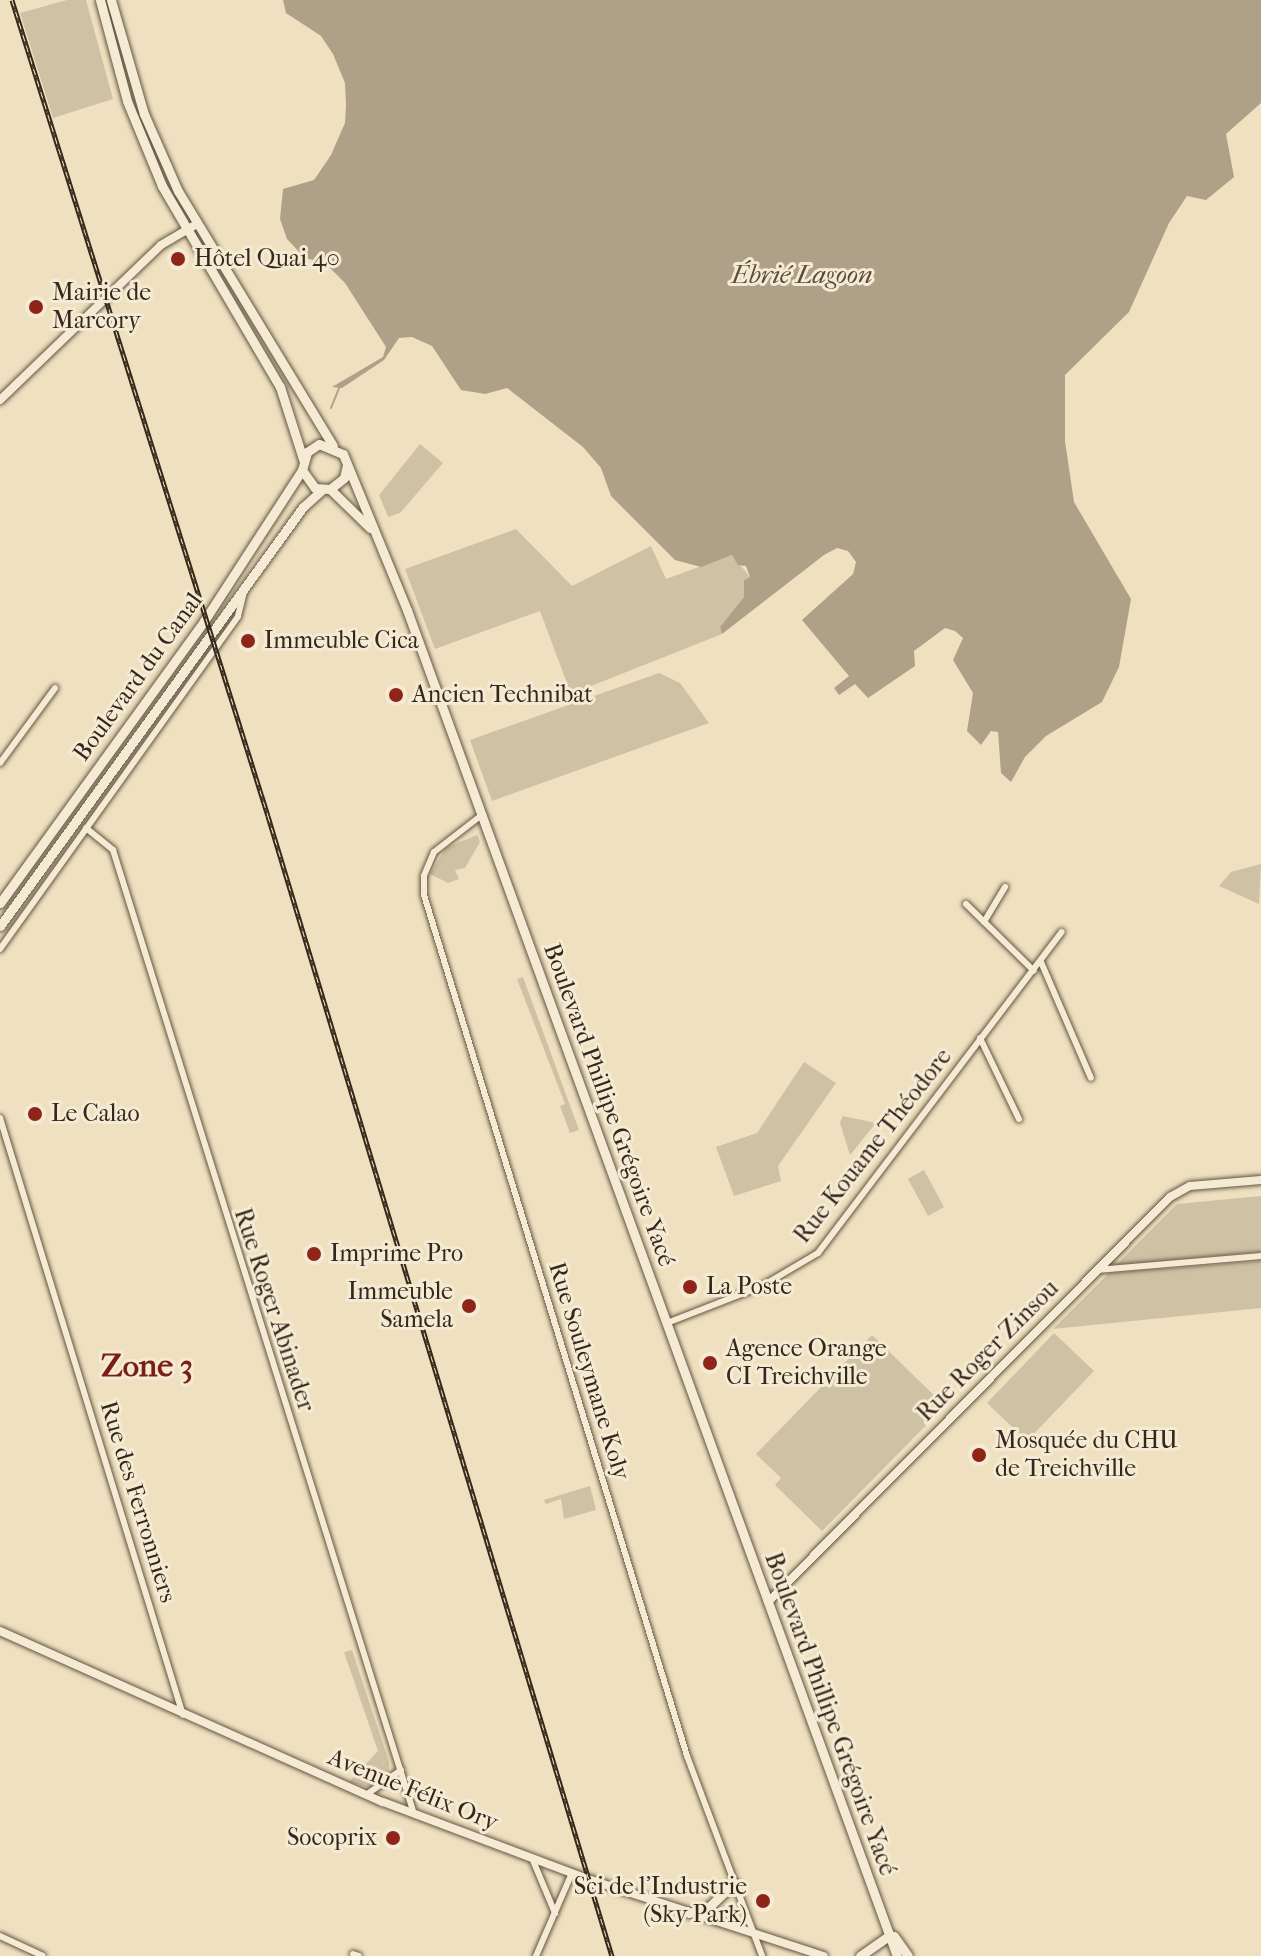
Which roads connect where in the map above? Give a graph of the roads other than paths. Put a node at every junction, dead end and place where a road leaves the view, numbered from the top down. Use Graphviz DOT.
graph roads {
  1 [pos="100,0"];
  2 [pos="111,0"];
  3 [pos="197,224"];
  4 [pos="184,231"];
  5 [pos="0,400"];
  6 [pos="333,446"];
  7 [pos="303,459"];
  8 [pos="347,465"];
  9 [pos="302,470"];
  10 [pos="326,489"];
  11 [pos="375,534"];
  12 [pos="244,589"];
  13 [pos="55,688"];
  14 [pos="0,763"];
  15 [pos="483,814"];
  16 [pos="86,828"];
  17 [pos="1005,887"];
  18 [pos="0,903"];
  19 [pos="966,904"];
  20 [pos="984,922"];
  21 [pos="0,926"];
  22 [pos="1062,932"];
  23 [pos="0,949"];
  24 [pos="1041,962"];
  25 [pos="1034,971"];
  26 [pos="980,1038"];
  27 [pos="1091,1078"];
  28 [pos="0,1118"];
  29 [pos="1019,1119"];
  30 [pos="1261,1180"];
  31 [pos="1261,1256"];
  32 [pos="1096,1270"];
  33 [pos="667,1323"];
  34 [pos="768,1602"];
  35 [pos="0,1631"];
  36 [pos="183,1715"];
  37 [pos="401,1770"];
  38 [pos="366,1795"];
  39 [pos="414,1814"];
  40 [pos="532,1858"];
  41 [pos="572,1873"];
  42 [pos="734,1883"];
  43 [pos="555,1913"];
  44 [pos="689,1913"];
  45 [pos="883,1917"];
  46 [pos="754,1934"];
  47 [pos="890,1935"];
  48 [pos="0,1936"];
  49 [pos="43,1956"];
  50 [pos="536,1956"];
  51 [pos="762,1956"];
  52 [pos="824,1956"];
  53 [pos="860,1956"];
  54 [pos="897,1956"];
  55 [pos="908,1956"];
  1 -- 4 [label="main road"];
  2 -- 3 [label="main road"];
  3 -- 4 [label="street"];
  3 -- 6 [label="main road"];
  4 -- 5 [label="street"];
  4 -- 7 [label="main road"];
  6 -- 7 [label="main road"];
  6 -- 8 [label="main road"];
  7 -- 9 [label="main road"];
  8 -- 10 [label="main road"];
  8 -- 11 [label="main road, Boulevard Phillipe Grégoire Yacé"];
  9 -- 10 [label="main road"];
  9 -- 18 [label="main road, Boulevard du Canal"];
  10 -- 11 [label="main road, Boulevard Phillipe Grégoire Yacé"];
  10 -- 12 [label="main road, Boulevard du Canal"];
  11 -- 15 [label="main road, Boulevard Phillipe Grégoire Yacé"];
  12 -- 16 [label="street, Boulevard du Canal"];
  12 -- 21 [label="main road, Boulevard du Canal"];
  13 -- 14 [label="street"];
  15 -- 33 [label="main road, Boulevard Phillipe Grégoire Yacé"];
  15 -- 42 [label="street, Rue Souleymane Koly"];
  16 -- 23 [label="street, Boulevard du Canal"];
  16 -- 37 [label="street, Rue Roger Abinader"];
  17 -- 20 [label="street"];
  19 -- 20 [label="street"];
  20 -- 25 [label="street"];
  22 -- 24 [label="street, Rue Kouame Théodore"];
  24 -- 25 [label="street, Rue Kouame Théodore"];
  24 -- 27 [label="street"];
  25 -- 26 [label="street, Rue Kouame Théodore"];
  26 -- 29 [label="street"];
  26 -- 33 [label="street, Rue Kouame Théodore"];
  28 -- 36 [label="street, Rue des Ferronniers"];
  30 -- 32 [label="street, Rue Roger Zinsou"];
  31 -- 32 [label="street"];
  32 -- 34 [label="street, Rue Roger Zinsou"];
  33 -- 34 [label="main road, Boulevard Phillipe Grégoire Yacé"];
  34 -- 45 [label="main road, Boulevard Phillipe Grégoire Yacé"];
  35 -- 36 [label="street, Avenue Félix Ory"];
  36 -- 38 [label="street, Avenue Félix Ory"];
  37 -- 38 [label="street"];
  37 -- 39 [label="street, Rue Roger Abinader"];
  38 -- 39 [label="street, Avenue Félix Ory"];
  39 -- 40 [label="street, Avenue Félix Ory"];
  40 -- 41 [label="street, Avenue Félix Ory"];
  40 -- 43 [label="street"];
  41 -- 43 [label="street"];
  41 -- 44 [label="street, Avenue Félix Ory"];
  42 -- 44 [label="main road"];
  42 -- 46 [label="street, Rue Souleymane Koly"];
  43 -- 50 [label="street"];
  44 -- 46 [label="street, Avenue Félix Ory"];
  45 -- 47 [label="main road, Boulevard Phillipe Grégoire Yacé"];
  45 -- 55 [label="main road, Boulevard Phillipe Grégoire Yacé"];
  46 -- 51 [label="street, Rue Souleymane Koly"];
  46 -- 52 [label="street, Avenue Félix Ory"];
  47 -- 53 [label="main road"];
  47 -- 54 [label="main road, Boulevard Phillipe Grégoire Yacé"];
  48 -- 49 [label="street"];
}
